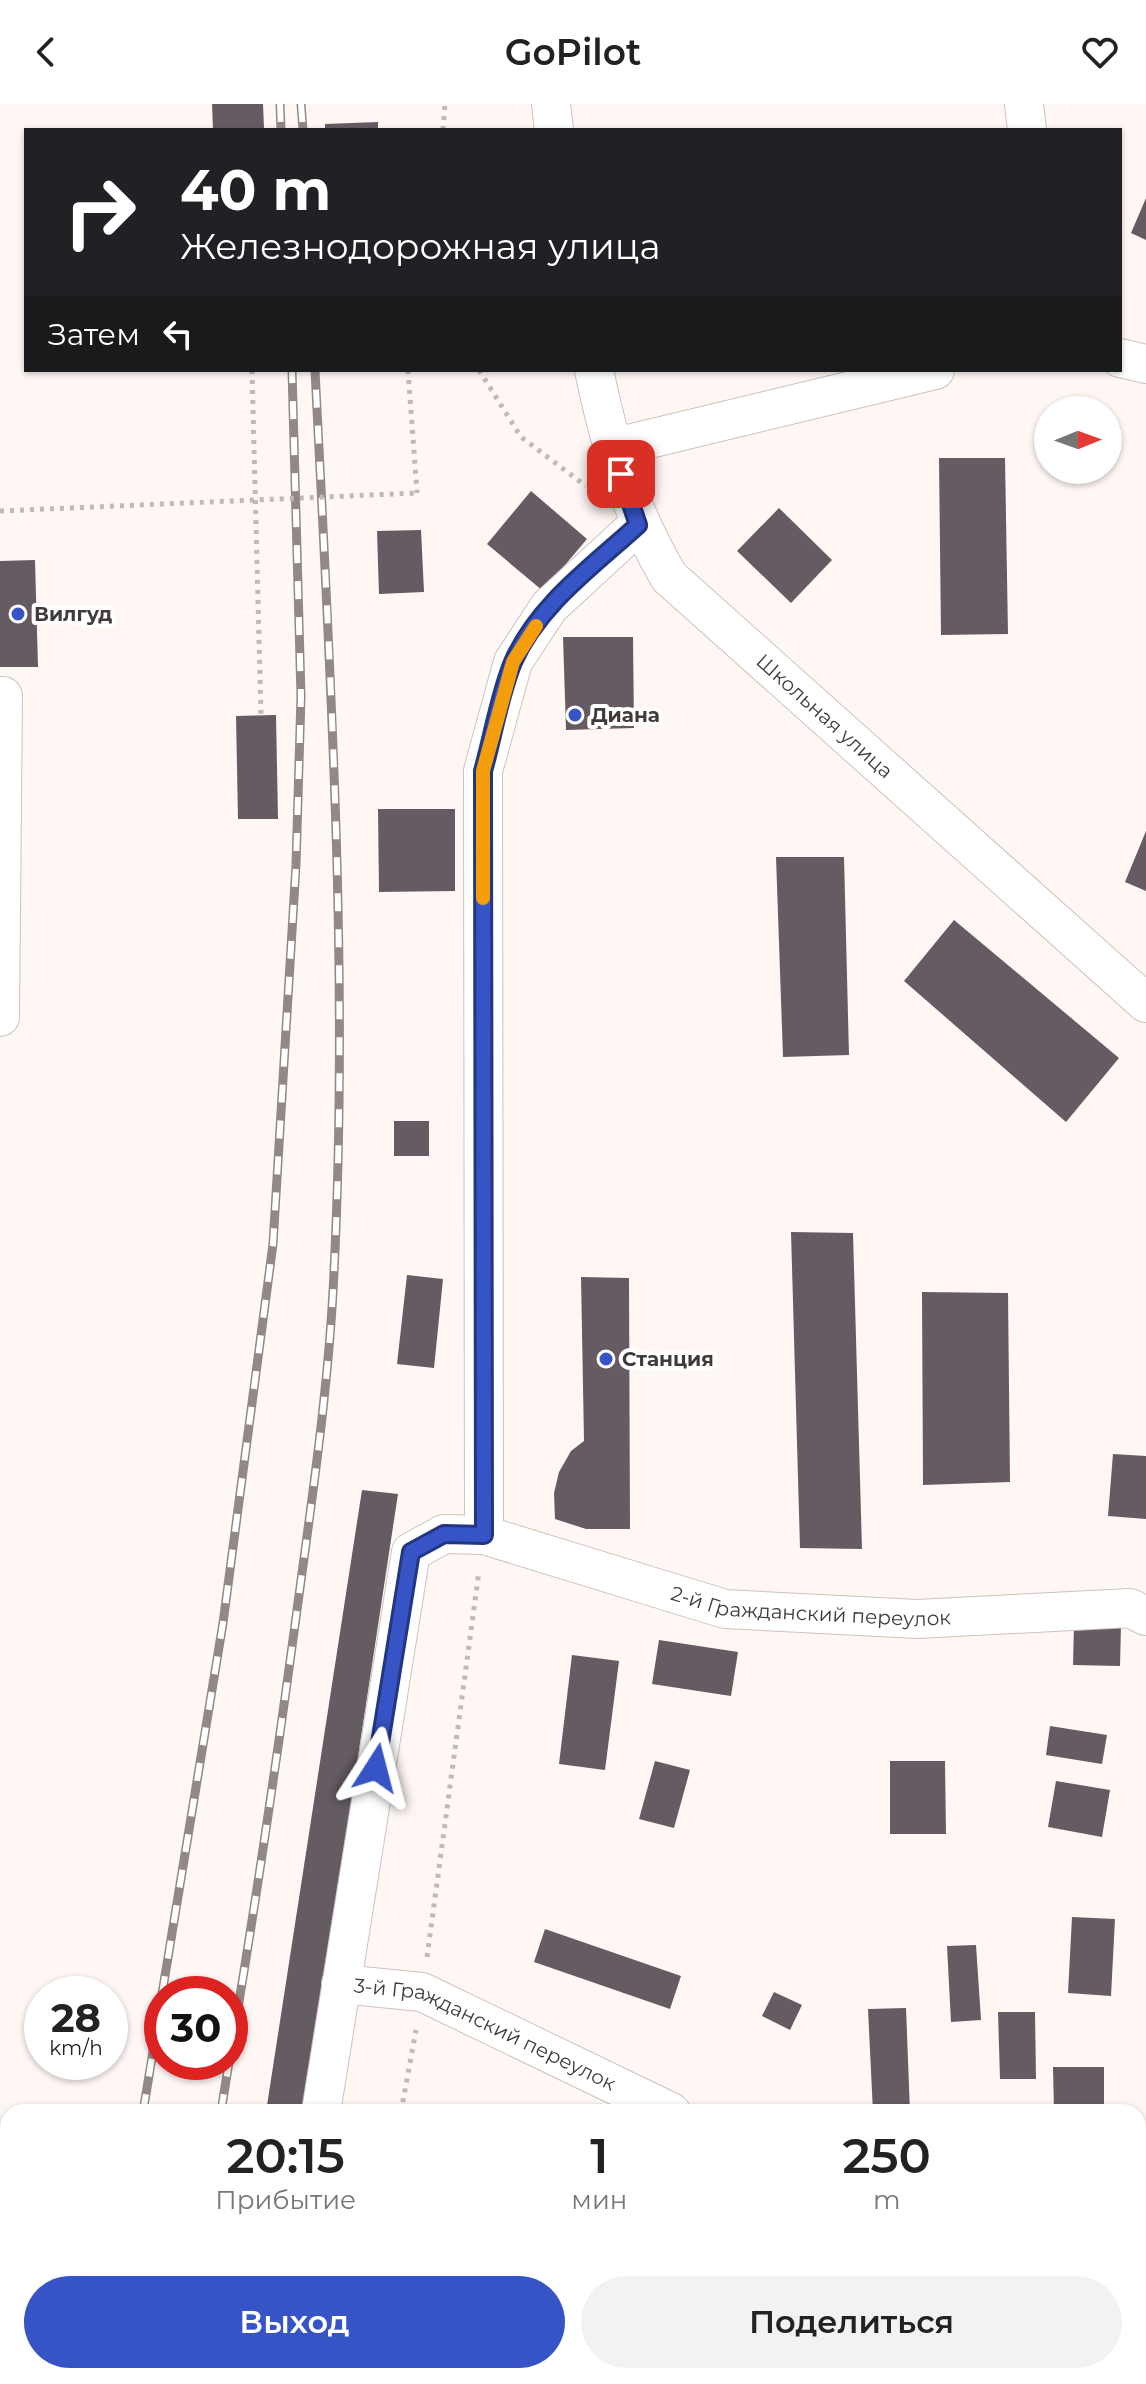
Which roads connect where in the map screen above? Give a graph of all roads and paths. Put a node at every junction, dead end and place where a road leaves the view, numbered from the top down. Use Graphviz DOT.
graph roads {
  1 [pos="445,104"];
  2 [pos="551,104"];
  3 [pos="1024,104"];
  4 [pos="443,128"];
  5 [pos="554,128"];
  6 [pos="1027,128"];
  7 [pos="1122,358"];
  8 [pos="1146,364"];
  9 [pos="252,372"];
  10 [pos="408,372"];
  11 [pos="480,372"];
  12 [pos="594,372"];
  13 [pos="927,372"];
  14 [pos="612,448"];
  15 [pos="591,490"];
  16 [pos="256,500"];
  17 [pos="0,511"];
  18 [pos="638,525"];
  19 [pos="0,696"];
  20 [pos="261,715"];
  21 [pos="1146,1003"];
  22 [pos="0,1017"];
  23 [pos="484,1535"];
  24 [pos="1146,1616"];
  25 [pos="341,1984"];
  26 [pos="422,1992"];
  27 [pos="322,2104"];
  28 [pos="402,2104"];
  29 [pos="654,2104"];
  1 -- 4 [label="path"];
  2 -- 5 [label="street"];
  3 -- 6 [label="street"];
  7 -- 8 [label="street"];
  9 -- 16 [label="path"];
  10 -- 16 [label="path, bridge"];
  11 -- 15 [label="path"];
  12 -- 14 [label="street, Школьная улица"];
  13 -- 14 [label="street"];
  14 -- 18 [label="street, Школьная улица"];
  16 -- 17 [label="path, bridge"];
  16 -- 20 [label="path"];
  18 -- 21 [label="street, Школьная улица"];
  18 -- 23 [label="street"];
  19 -- 22 [label="street"];
  23 -- 24 [label="street, 2-й Гражданский переулок"];
  23 -- 25 [label="street, 2-й Гражданский переулок"];
  23 -- 26 [label="path"];
  25 -- 26 [label="street, 3-й Гражданский переулок"];
  25 -- 27 [label="street"];
  26 -- 28 [label="path"];
  26 -- 29 [label="street, 3-й Гражданский переулок"];
}
